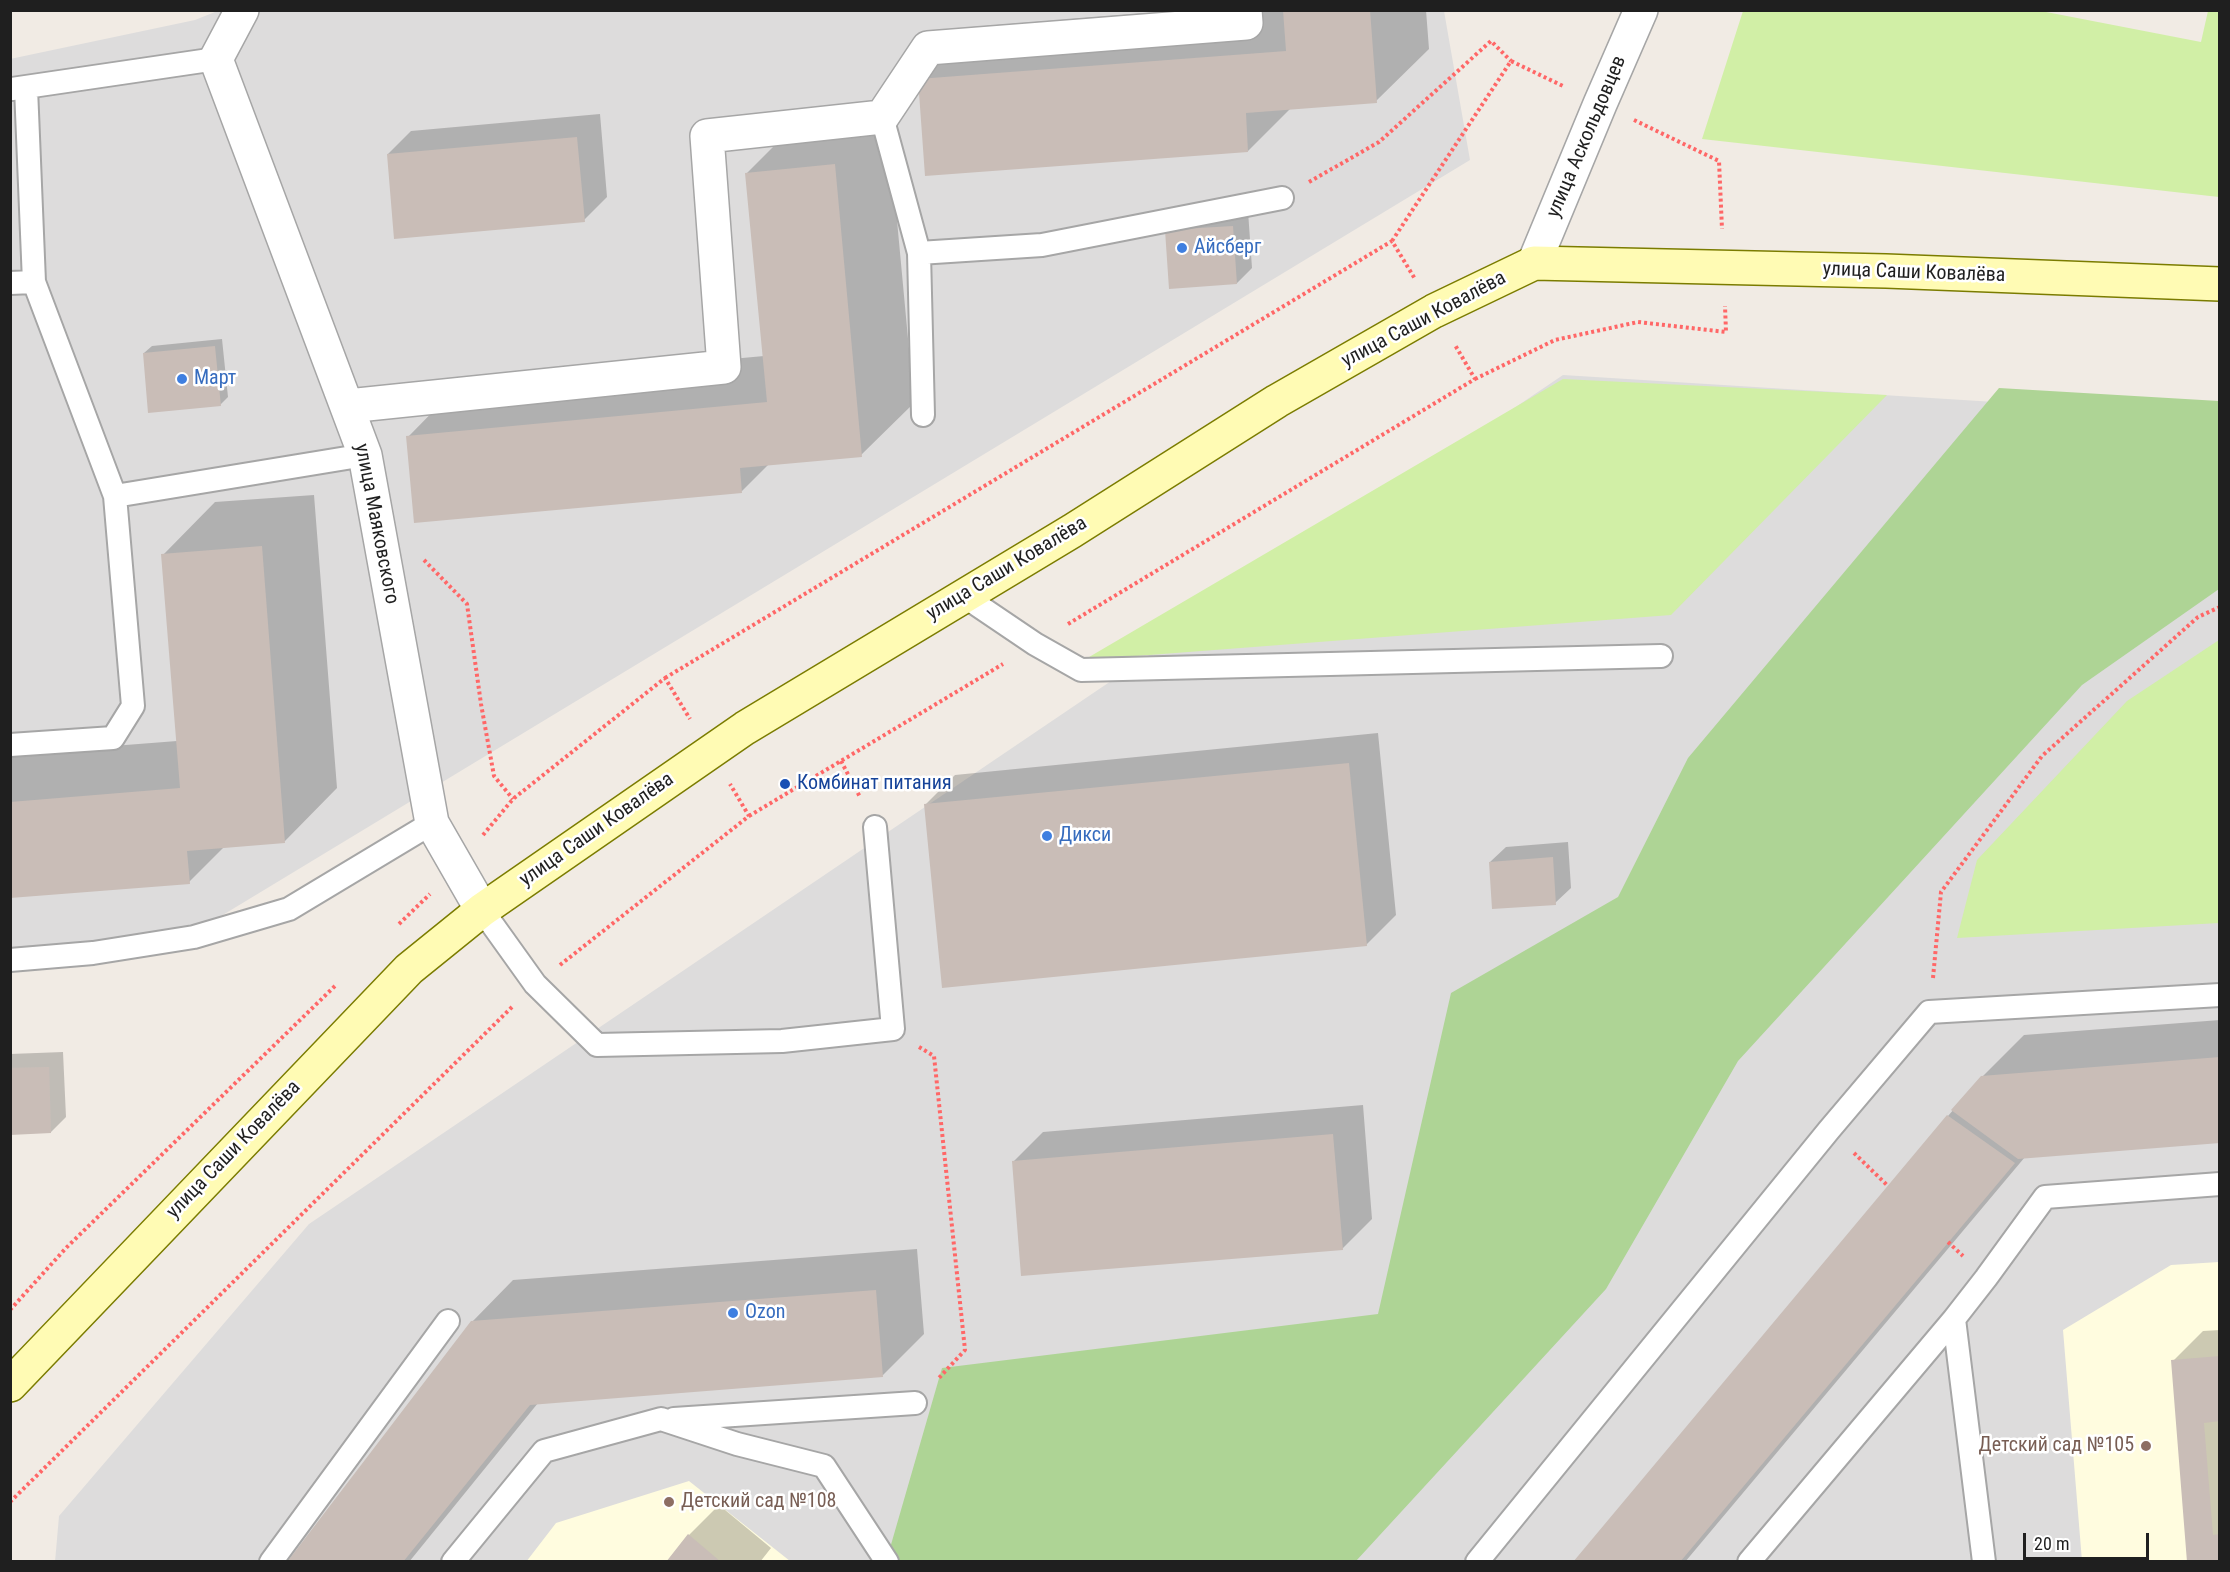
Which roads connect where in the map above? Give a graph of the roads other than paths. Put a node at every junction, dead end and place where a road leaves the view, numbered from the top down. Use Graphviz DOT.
graph roads {
  1 [pos="242,10"];
  2 [pos="1245,10"];
  3 [pos="1641,10"];
  4 [pos="216,59"];
  5 [pos="18,88"];
  6 [pos="882,117"];
  7 [pos="1282,198"];
  8 [pos="919,253"];
  9 [pos="1534,263"];
  10 [pos="34,282"];
  11 [pos="10,283"];
  12 [pos="2220,284"];
  13 [pos="348,406"];
  14 [pos="923,415"];
  15 [pos="365,455"];
  16 [pos="115,496"];
  17 [pos="964,596"];
  18 [pos="1661,656"];
  19 [pos="10,746"];
  20 [pos="432,823"];
  21 [pos="875,827"];
  22 [pos="482,910"];
  23 [pos="10,960"];
  24 [pos="2220,995"];
  25 [pos="2220,1184"];
  26 [pos="1954,1318"];
  27 [pos="448,1321"];
  28 [pos="10,1385"];
  29 [pos="915,1403"];
  30 [pos="661,1419"];
  31 [pos="271,1562"];
  32 [pos="453,1562"];
  33 [pos="887,1562"];
  34 [pos="1477,1562"];
  35 [pos="1749,1562"];
  36 [pos="1984,1562"];
  1 -- 4 [label="street"];
  2 -- 6 [label="street"];
  3 -- 9 [label="street, улица Аскольдовцев"];
  4 -- 5 [label="lane"];
  4 -- 13 [label="street, улица Маяковского"];
  5 -- 10 [label="lane"];
  6 -- 8 [label="lane"];
  6 -- 13 [label="street"];
  7 -- 8 [label="lane"];
  8 -- 14 [label="lane"];
  9 -- 12 [label="street, улица Саши Ковалёва"];
  9 -- 17 [label="street, улица Саши Ковалёва"];
  10 -- 11 [label="lane"];
  10 -- 16 [label="lane"];
  13 -- 15 [label="street, улица Маяковского"];
  15 -- 16 [label="lane"];
  15 -- 20 [label="street, улица Маяковского"];
  16 -- 19 [label="lane"];
  17 -- 18 [label="lane"];
  17 -- 22 [label="street, улица Саши Ковалёва"];
  20 -- 22 [label="street, улица Маяковского"];
  20 -- 23 [label="lane"];
  21 -- 22 [label="lane"];
  22 -- 28 [label="street, улица Саши Ковалёва"];
  24 -- 34 [label="lane"];
  25 -- 26 [label="lane"];
  26 -- 35 [label="lane"];
  26 -- 36 [label="lane"];
  27 -- 31 [label="lane"];
  29 -- 30 [label="lane"];
  30 -- 32 [label="lane"];
  30 -- 33 [label="lane"];
}
